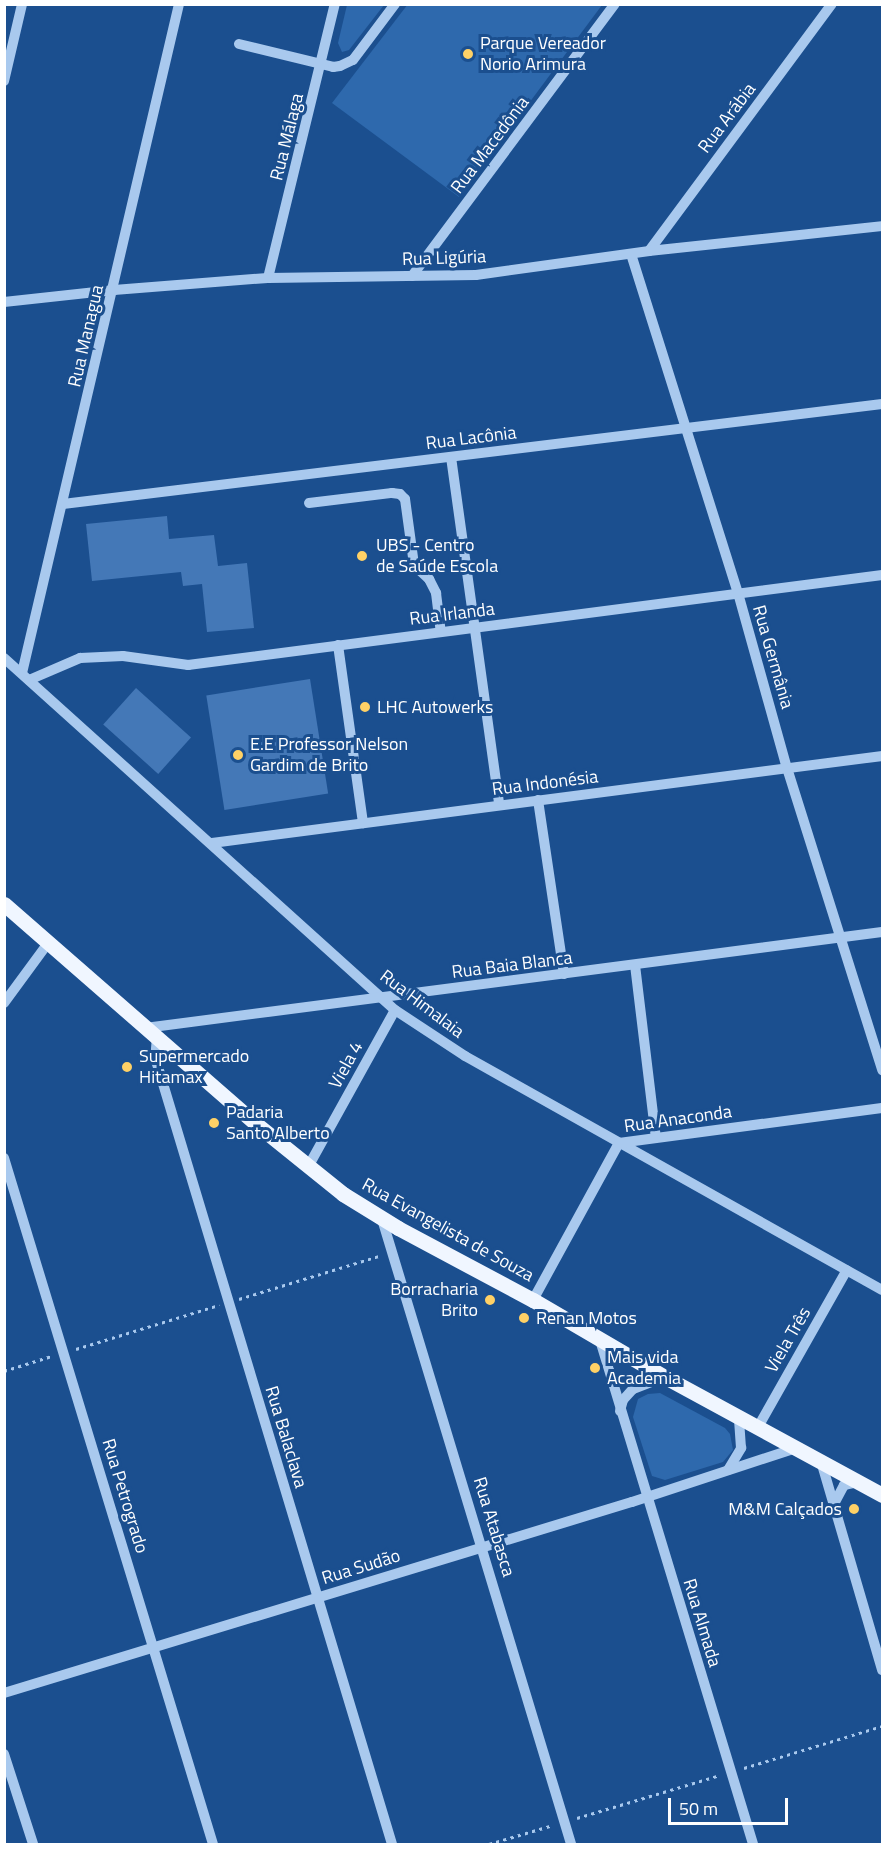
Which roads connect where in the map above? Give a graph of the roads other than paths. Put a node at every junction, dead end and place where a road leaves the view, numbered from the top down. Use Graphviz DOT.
graph roads {
  1 [pos="22,4"];
  2 [pos="178,4"];
  3 [pos="335,4"];
  4 [pos="394,4"];
  5 [pos="615,4"];
  6 [pos="832,4"];
  7 [pos="239,44"];
  8 [pos="322,64"];
  9 [pos="4,81"];
  10 [pos="882,226"];
  11 [pos="649,250"];
  12 [pos="631,254"];
  13 [pos="412,276"];
  14 [pos="268,278"];
  15 [pos="114,290"];
  16 [pos="4,302"];
  17 [pos="882,404"];
  18 [pos="686,428"];
  19 [pos="451,458"];
  20 [pos="309,503"];
  21 [pos="63,504"];
  22 [pos="882,575"];
  23 [pos="738,593"];
  24 [pos="475,628"];
  25 [pos="441,632"];
  26 [pos="338,645"];
  27 [pos="4,658"];
  28 [pos="25,677"];
  29 [pos="882,756"];
  30 [pos="787,768"];
  31 [pos="538,800"];
  32 [pos="499,805"];
  33 [pos="363,823"];
  34 [pos="212,843"];
  35 [pos="4,904"];
  36 [pos="882,933"];
  37 [pos="842,938"];
  38 [pos="48,943"];
  39 [pos="635,965"];
  40 [pos="564,975"];
  41 [pos="382,998"];
  42 [pos="4,1004"];
  43 [pos="395,1010"];
  44 [pos="151,1033"];
  45 [pos="882,1070"];
  46 [pos="882,1108"];
  47 [pos="656,1138"];
  48 [pos="620,1143"];
  49 [pos="4,1158"];
  50 [pos="308,1167"];
  51 [pos="382,1219"];
  52 [pos="847,1270"];
  53 [pos="882,1290"];
  54 [pos="532,1299"];
  55 [pos="600,1340"];
  56 [pos="666,1377"];
  57 [pos="620,1411"];
  58 [pos="739,1417"];
  59 [pos="758,1427"];
  60 [pos="796,1448"];
  61 [pos="821,1461"];
  62 [pos="727,1470"];
  63 [pos="858,1482"];
  64 [pos="882,1495"];
  65 [pos="646,1497"];
  66 [pos="834,1504"];
  67 [pos="483,1547"];
  68 [pos="316,1598"];
  69 [pos="154,1647"];
  70 [pos="882,1670"];
  71 [pos="4,1693"];
  72 [pos="4,1754"];
  73 [pos="33,1845"];
  74 [pos="213,1845"];
  75 [pos="392,1845"];
  76 [pos="571,1845"];
  77 [pos="753,1845"];
  1 -- 9 [label="street"];
  2 -- 15 [label="street, Rua Managua"];
  3 -- 8 [label="street, Rua Málaga"];
  4 -- 8 [label="street"];
  5 -- 13 [label="street, Rua Macedônia"];
  6 -- 11 [label="street, Rua Arábia"];
  7 -- 8 [label="street"];
  8 -- 14 [label="street, Rua Málaga"];
  10 -- 11 [label="street, Rua Ligúria"];
  11 -- 12 [label="street, Rua Ligúria"];
  12 -- 13 [label="street, Rua Ligúria"];
  12 -- 18 [label="street, Rua Germânia"];
  13 -- 14 [label="street, Rua Ligúria"];
  14 -- 15 [label="street, Rua Ligúria"];
  15 -- 16 [label="street, Rua Ligúria"];
  15 -- 21 [label="street, Rua Managua"];
  17 -- 18 [label="street, Rua Lacônia"];
  18 -- 19 [label="street, Rua Lacônia"];
  18 -- 23 [label="street, Rua Germânia"];
  19 -- 21 [label="street, Rua Lacônia"];
  19 -- 24 [label="street"];
  20 -- 25 [label="street"];
  21 -- 28 [label="street, Rua Managua"];
  22 -- 23 [label="street, Rua Irlanda"];
  23 -- 24 [label="street, Rua Irlanda"];
  23 -- 30 [label="street, Rua Germânia"];
  24 -- 25 [label="street, Rua Irlanda"];
  24 -- 32 [label="street"];
  25 -- 26 [label="street, Rua Irlanda"];
  26 -- 28 [label="street, Rua Irlanda"];
  26 -- 33 [label="street"];
  27 -- 28 [label="street, Rua Himalaia"];
  28 -- 34 [label="street, Rua Himalaia"];
  29 -- 30 [label="street, Rua Indonésia"];
  30 -- 31 [label="street, Rua Indonésia"];
  30 -- 37 [label="street, Rua Germânia"];
  31 -- 32 [label="street, Rua Indonésia"];
  31 -- 40 [label="street"];
  32 -- 33 [label="street, Rua Indonésia"];
  33 -- 34 [label="street, Rua Indonésia"];
  34 -- 41 [label="street, Rua Himalaia"];
  35 -- 38 [label="main road, Rua Evangelista de Souza"];
  36 -- 37 [label="street, Rua Baia Blanca"];
  37 -- 39 [label="street, Rua Baia Blanca"];
  37 -- 45 [label="street, Rua Germânia"];
  38 -- 42 [label="street"];
  38 -- 44 [label="main road, Rua Evangelista de Souza"];
  39 -- 40 [label="street, Rua Baia Blanca"];
  39 -- 47 [label="street"];
  40 -- 41 [label="street, Rua Baia Blanca"];
  41 -- 43 [label="street, Rua Himalaia"];
  41 -- 44 [label="street, Rua Baia Blanca"];
  43 -- 48 [label="street, Rua Himalaia"];
  43 -- 50 [label="street, Viela 4"];
  44 -- 50 [label="main road, Rua Evangelista de Souza"];
  44 -- 68 [label="street, Rua Balaclava"];
  46 -- 47 [label="street, Rua Anaconda"];
  47 -- 48 [label="street, Rua Anaconda"];
  48 -- 52 [label="street, Rua Himalaia"];
  48 -- 54 [label="street, Rua Anaconda"];
  49 -- 69 [label="street, Rua Petrogrado"];
  50 -- 51 [label="main road, Rua Evangelista de Souza"];
  51 -- 54 [label="main road, Rua Evangelista de Souza"];
  51 -- 67 [label="street, Rua Atabasca"];
  52 -- 53 [label="street, Rua Himalaia"];
  52 -- 59 [label="street, Viela Três"];
  54 -- 55 [label="main road, Rua Evangelista de Souza"];
  55 -- 56 [label="main road, Rua Evangelista de Souza"];
  55 -- 57 [label="street, Rua Almada"];
  56 -- 57 [label="street"];
  56 -- 58 [label="main road, Rua Evangelista de Souza"];
  57 -- 65 [label="street, Rua Almada"];
  58 -- 59 [label="main road, Rua Evangelista de Souza"];
  58 -- 62 [label="street"];
  59 -- 60 [label="main road, Rua Evangelista de Souza"];
  60 -- 61 [label="main road, Rua Evangelista de Souza"];
  60 -- 62 [label="street, Rua Sudão"];
  61 -- 63 [label="main road, Rua Evangelista de Souza"];
  61 -- 66 [label="street"];
  62 -- 65 [label="street, Rua Sudão"];
  63 -- 64 [label="main road, Rua Evangelista de Souza"];
  63 -- 66 [label="street"];
  65 -- 67 [label="street, Rua Sudão"];
  65 -- 77 [label="street, Rua Almada"];
  66 -- 70 [label="street"];
  67 -- 68 [label="street, Rua Sudão"];
  67 -- 76 [label="street, Rua Atabasca"];
  68 -- 69 [label="street, Rua Sudão"];
  68 -- 75 [label="street, Rua Balaclava"];
  69 -- 71 [label="street, Rua Sudão"];
  69 -- 74 [label="street, Rua Petrogrado"];
  72 -- 73 [label="street"];
}
